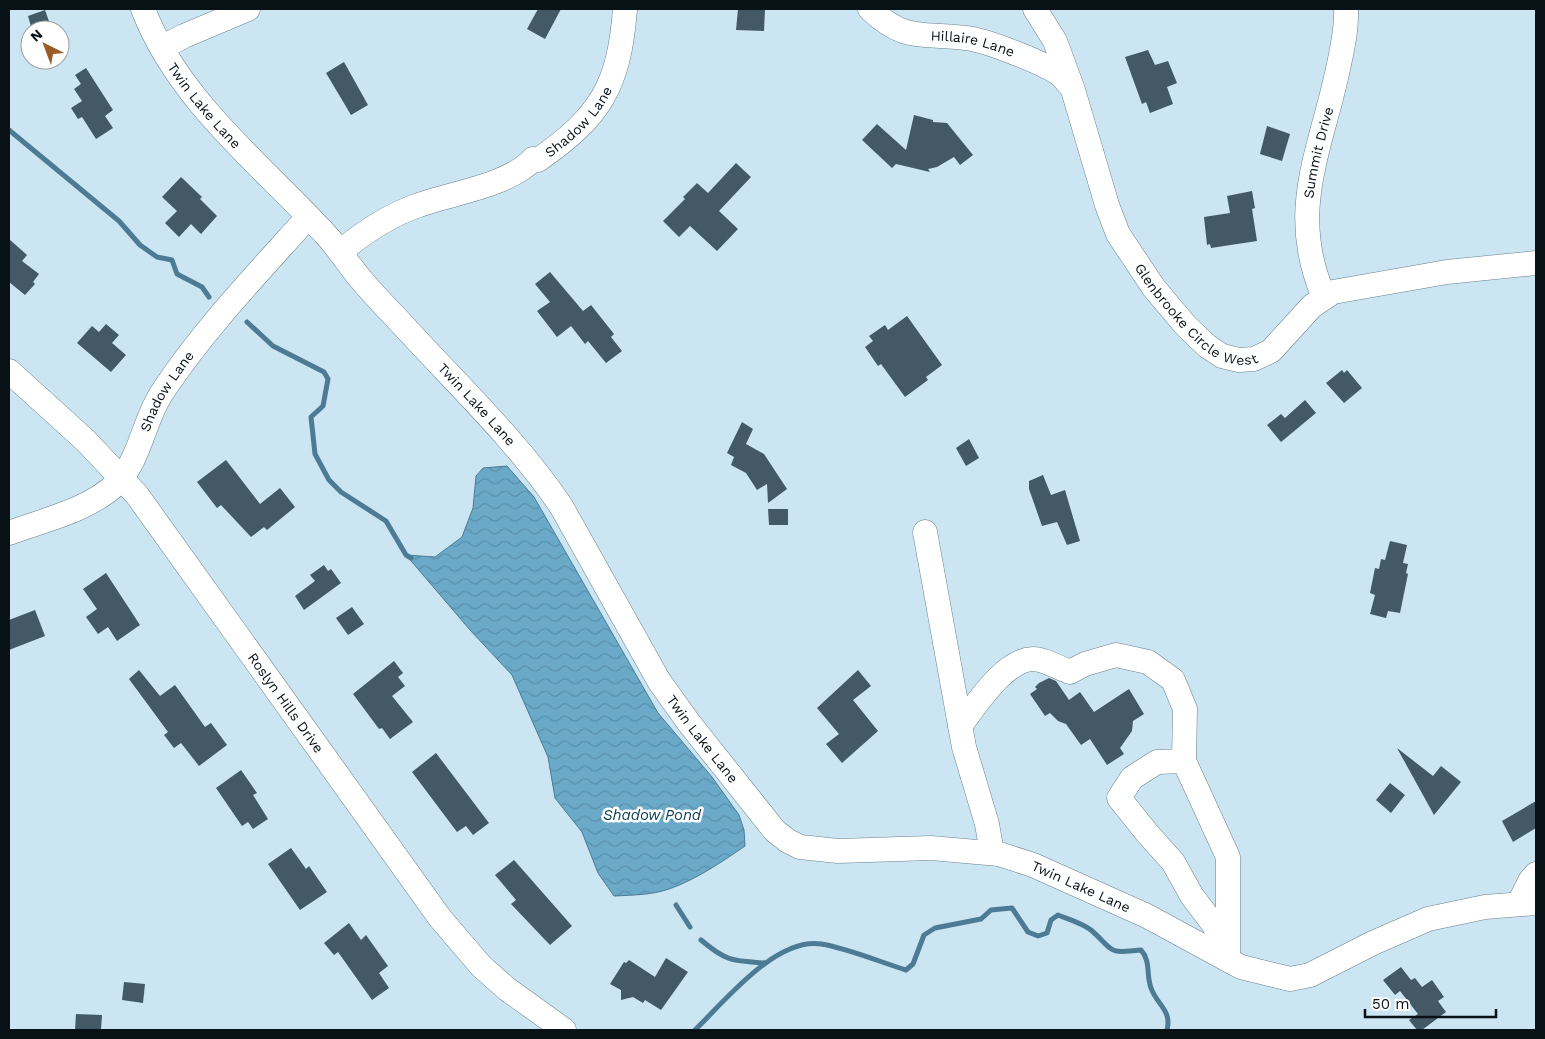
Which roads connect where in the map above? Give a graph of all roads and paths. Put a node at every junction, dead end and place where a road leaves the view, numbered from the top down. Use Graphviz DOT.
graph roads {
  1 [pos="143,9"];
  2 [pos="248,9"];
  3 [pos="624,9"];
  4 [pos="870,9"];
  5 [pos="1035,9"];
  6 [pos="1346,9"];
  7 [pos="163,47"];
  8 [pos="1073,90"];
  9 [pos="308,217"];
  10 [pos="340,252"];
  11 [pos="1536,263"];
  12 [pos="1324,297"];
  13 [pos="9,371"];
  14 [pos="122,478"];
  15 [pos="925,532"];
  16 [pos="9,533"];
  17 [pos="960,726"];
  18 [pos="1184,762"];
  19 [pos="992,853"];
  20 [pos="1536,874"];
  21 [pos="1528,903"];
  22 [pos="1228,960"];
  23 [pos="564,1030"];
  1 -- 7 [label="street, Twin Lake Lane"];
  2 -- 7 [label="street"];
  3 -- 10 [label="street, Shadow Lane"];
  4 -- 8 [label="street, Hillaire Lane"];
  5 -- 8 [label="street, Glenbrooke Circle West"];
  6 -- 12 [label="street, Summit Drive"];
  7 -- 9 [label="street, Twin Lake Lane"];
  8 -- 12 [label="street, Glenbrooke Circle West"];
  9 -- 10 [label="street, Twin Lake Lane"];
  9 -- 14 [label="street, Shadow Lane"];
  10 -- 19 [label="street, Twin Lake Lane"];
  11 -- 12 [label="street, Glenbrooke Circle West"];
  13 -- 14 [label="street, Roslyn Hills Drive"];
  14 -- 16 [label="street, Shadow Lane"];
  14 -- 23 [label="street, Roslyn Hills Drive"];
  15 -- 17 [label="street"];
  17 -- 18 [label="street"];
  17 -- 19 [label="street"];
  18 -- 22 [label="street"];
  18 -- 22 [label="street"];
  19 -- 22 [label="street, Twin Lake Lane"];
  20 -- 21 [label="street"];
  21 -- 22 [label="street, Twin Lake Lane"];
}
